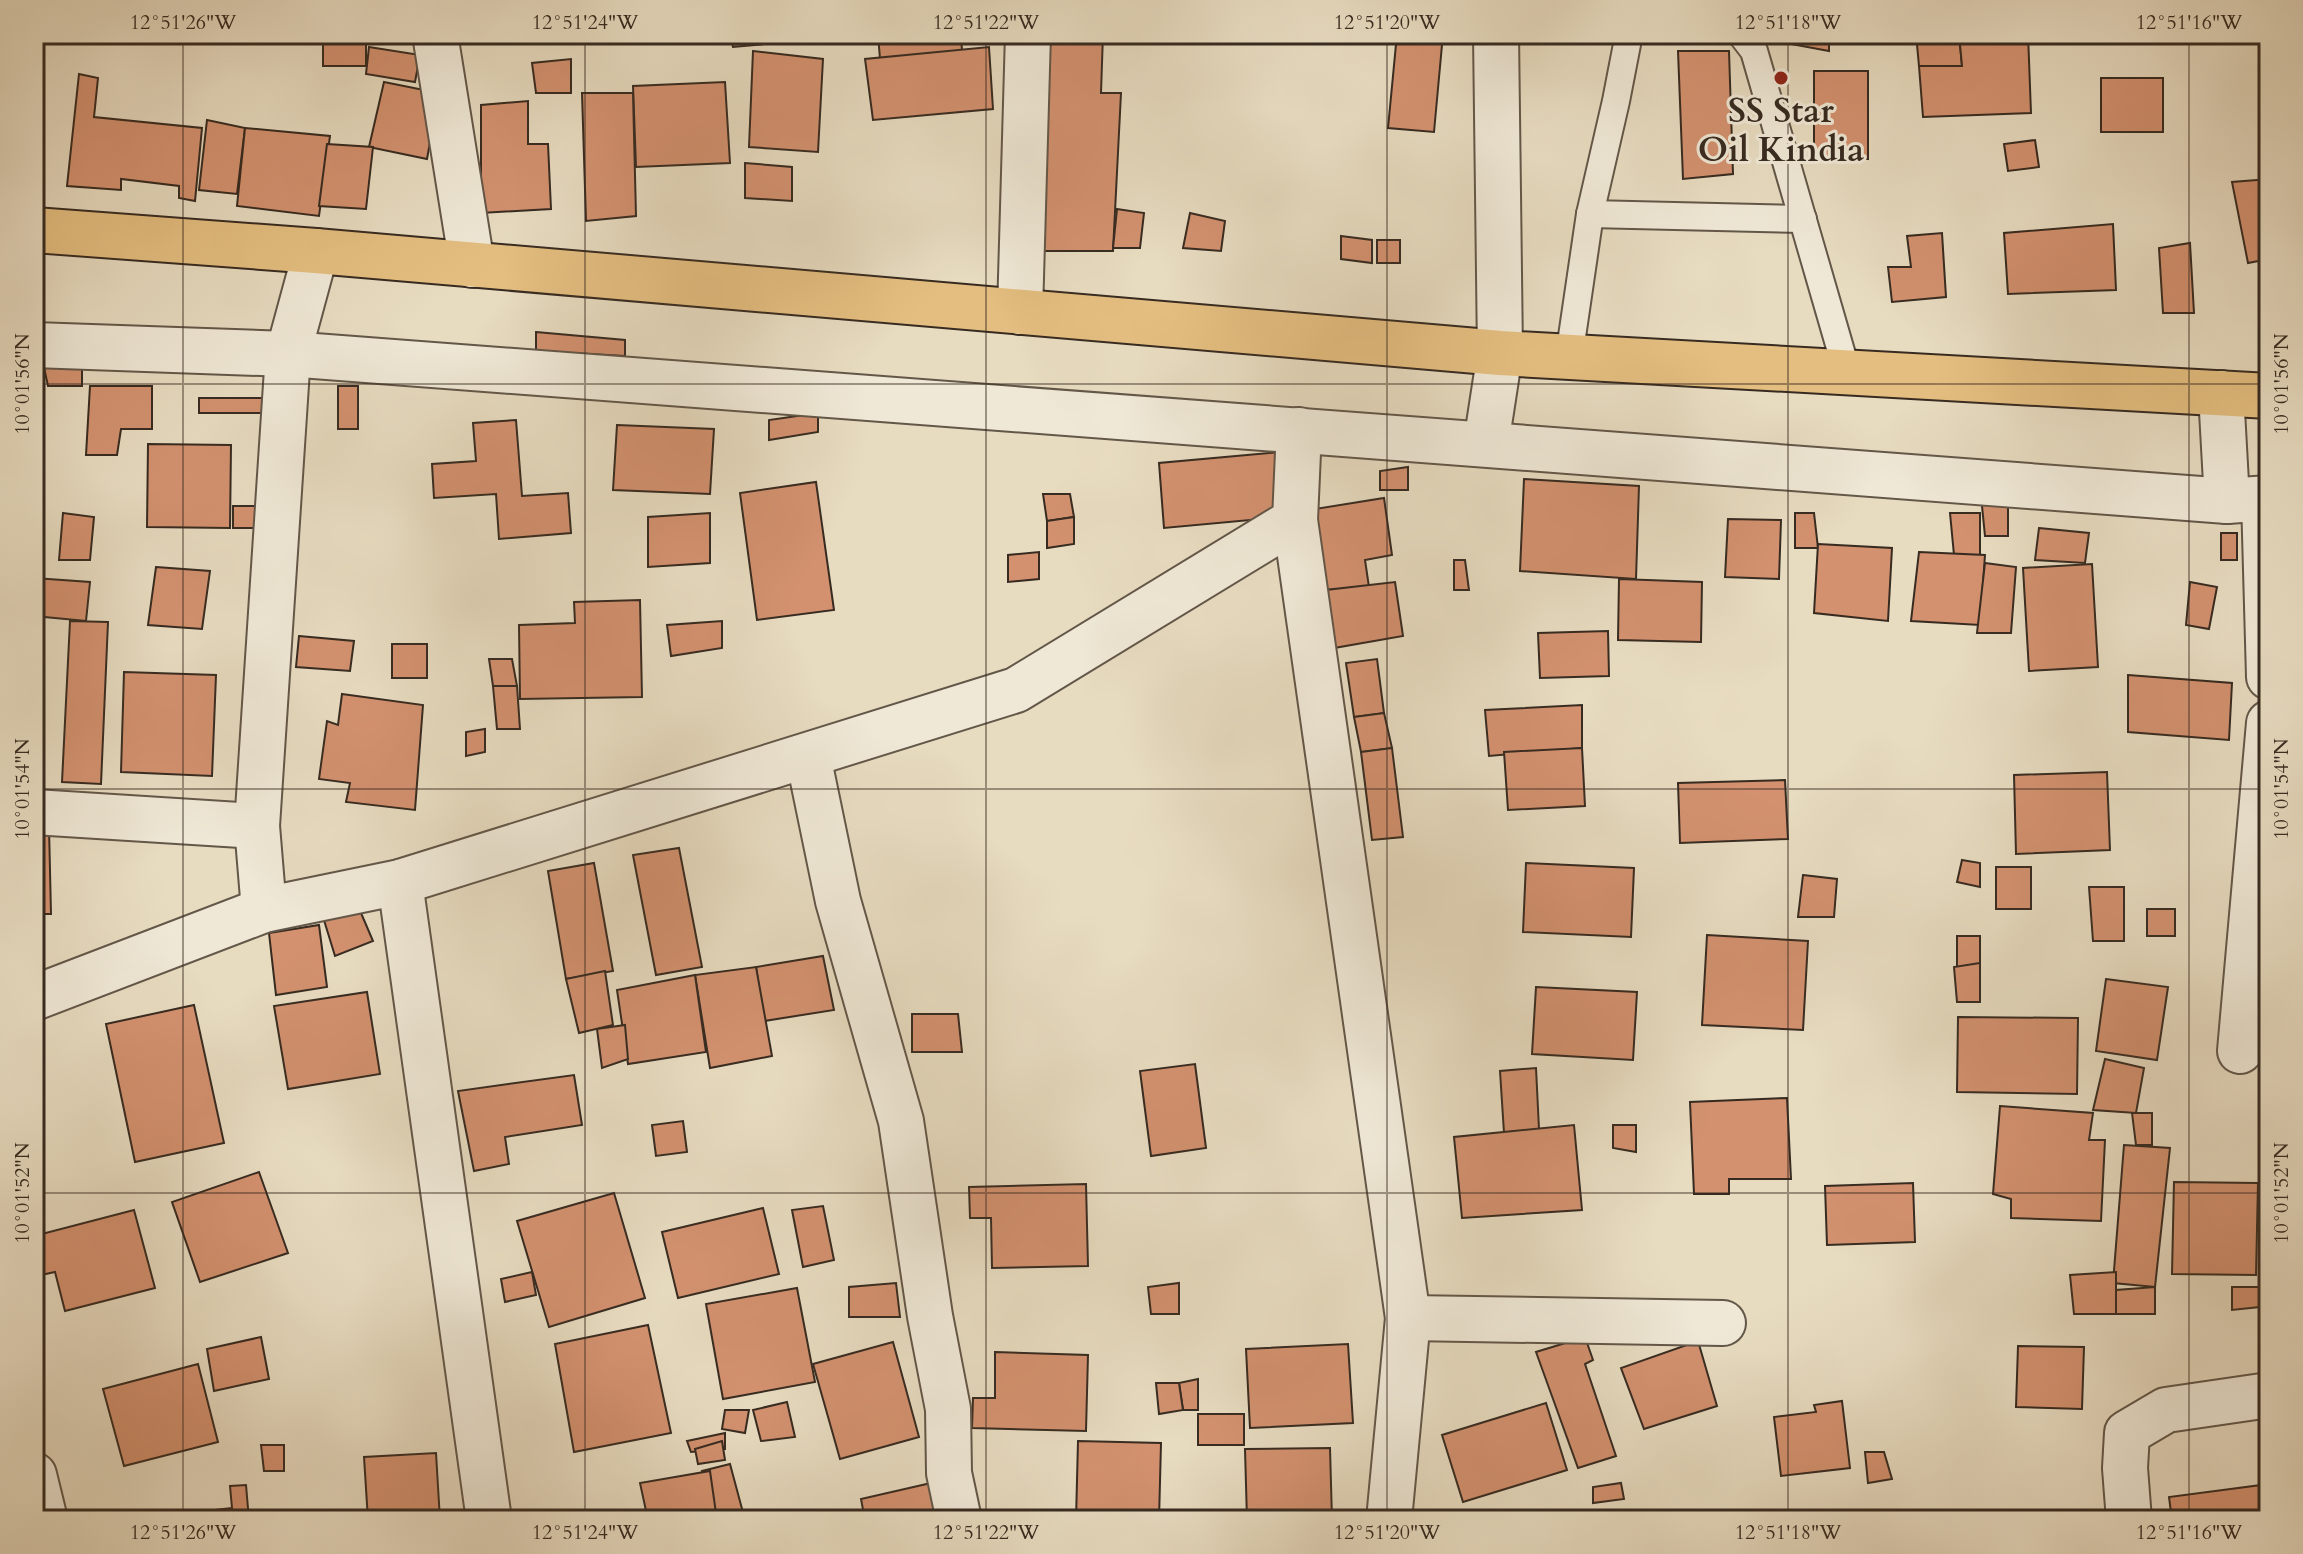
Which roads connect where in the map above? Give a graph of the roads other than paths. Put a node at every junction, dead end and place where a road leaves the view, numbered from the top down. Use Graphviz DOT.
graph roads {
  1 [pos="435,34"];
  2 [pos="1028,34"];
  3 [pos="1496,34"];
  4 [pos="1629,34"];
  5 [pos="1741,34"];
  6 [pos="1590,214"];
  7 [pos="1803,219"];
  8 [pos="34,230"];
  9 [pos="316,251"];
  10 [pos="472,265"];
  11 [pos="1020,312"];
  12 [pos="34,345"];
  13 [pos="1500,353"];
  14 [pos="288,354"];
  15 [pos="1569,357"];
  16 [pos="1847,372"];
  17 [pos="2221,393"];
  18 [pos="2269,396"];
  19 [pos="1299,430"];
  20 [pos="1486,444"];
  21 [pos="2253,499"];
  22 [pos="1295,520"];
  23 [pos="2269,677"];
  24 [pos="2269,723"];
  25 [pos="808,756"];
  26 [pos="34,812"];
  27 [pos="257,826"];
  28 [pos="400,882"];
  29 [pos="264,910"];
  30 [pos="34,998"];
  31 [pos="2240,1051"];
  32 [pos="1408,1318"];
  33 [pos="1723,1323"];
  34 [pos="2269,1395"];
  35 [pos="34,1475"];
  36 [pos="45,1520"];
  37 [pos="489,1520"];
  38 [pos="959,1520"];
  39 [pos="1389,1520"];
  40 [pos="2129,1520"];
  1 -- 10 [label="street"];
  2 -- 11 [label="street"];
  3 -- 13 [label="street"];
  4 -- 6 [label="lane"];
  5 -- 7 [label="lane"];
  6 -- 7 [label="lane"];
  6 -- 15 [label="lane"];
  7 -- 16 [label="lane"];
  8 -- 9 [label="highway"];
  9 -- 10 [label="highway"];
  9 -- 14 [label="street"];
  10 -- 11 [label="highway"];
  11 -- 13 [label="highway"];
  12 -- 14 [label="street"];
  13 -- 15 [label="highway"];
  13 -- 20 [label="street"];
  14 -- 19 [label="street"];
  14 -- 27 [label="street"];
  15 -- 16 [label="highway"];
  16 -- 17 [label="highway"];
  17 -- 18 [label="highway"];
  17 -- 21 [label="street"];
  19 -- 20 [label="street"];
  19 -- 22 [label="street"];
  20 -- 21 [label="street"];
  21 -- 23 [label="street"];
  22 -- 25 [label="street"];
  22 -- 32 [label="street"];
  24 -- 31 [label="street"];
  25 -- 28 [label="street"];
  25 -- 38 [label="street"];
  26 -- 27 [label="street"];
  27 -- 29 [label="street"];
  28 -- 29 [label="street"];
  28 -- 37 [label="street"];
  29 -- 30 [label="street"];
  32 -- 33 [label="street"];
  32 -- 39 [label="street"];
  34 -- 40 [label="street"];
  35 -- 36 [label="street"];
}
